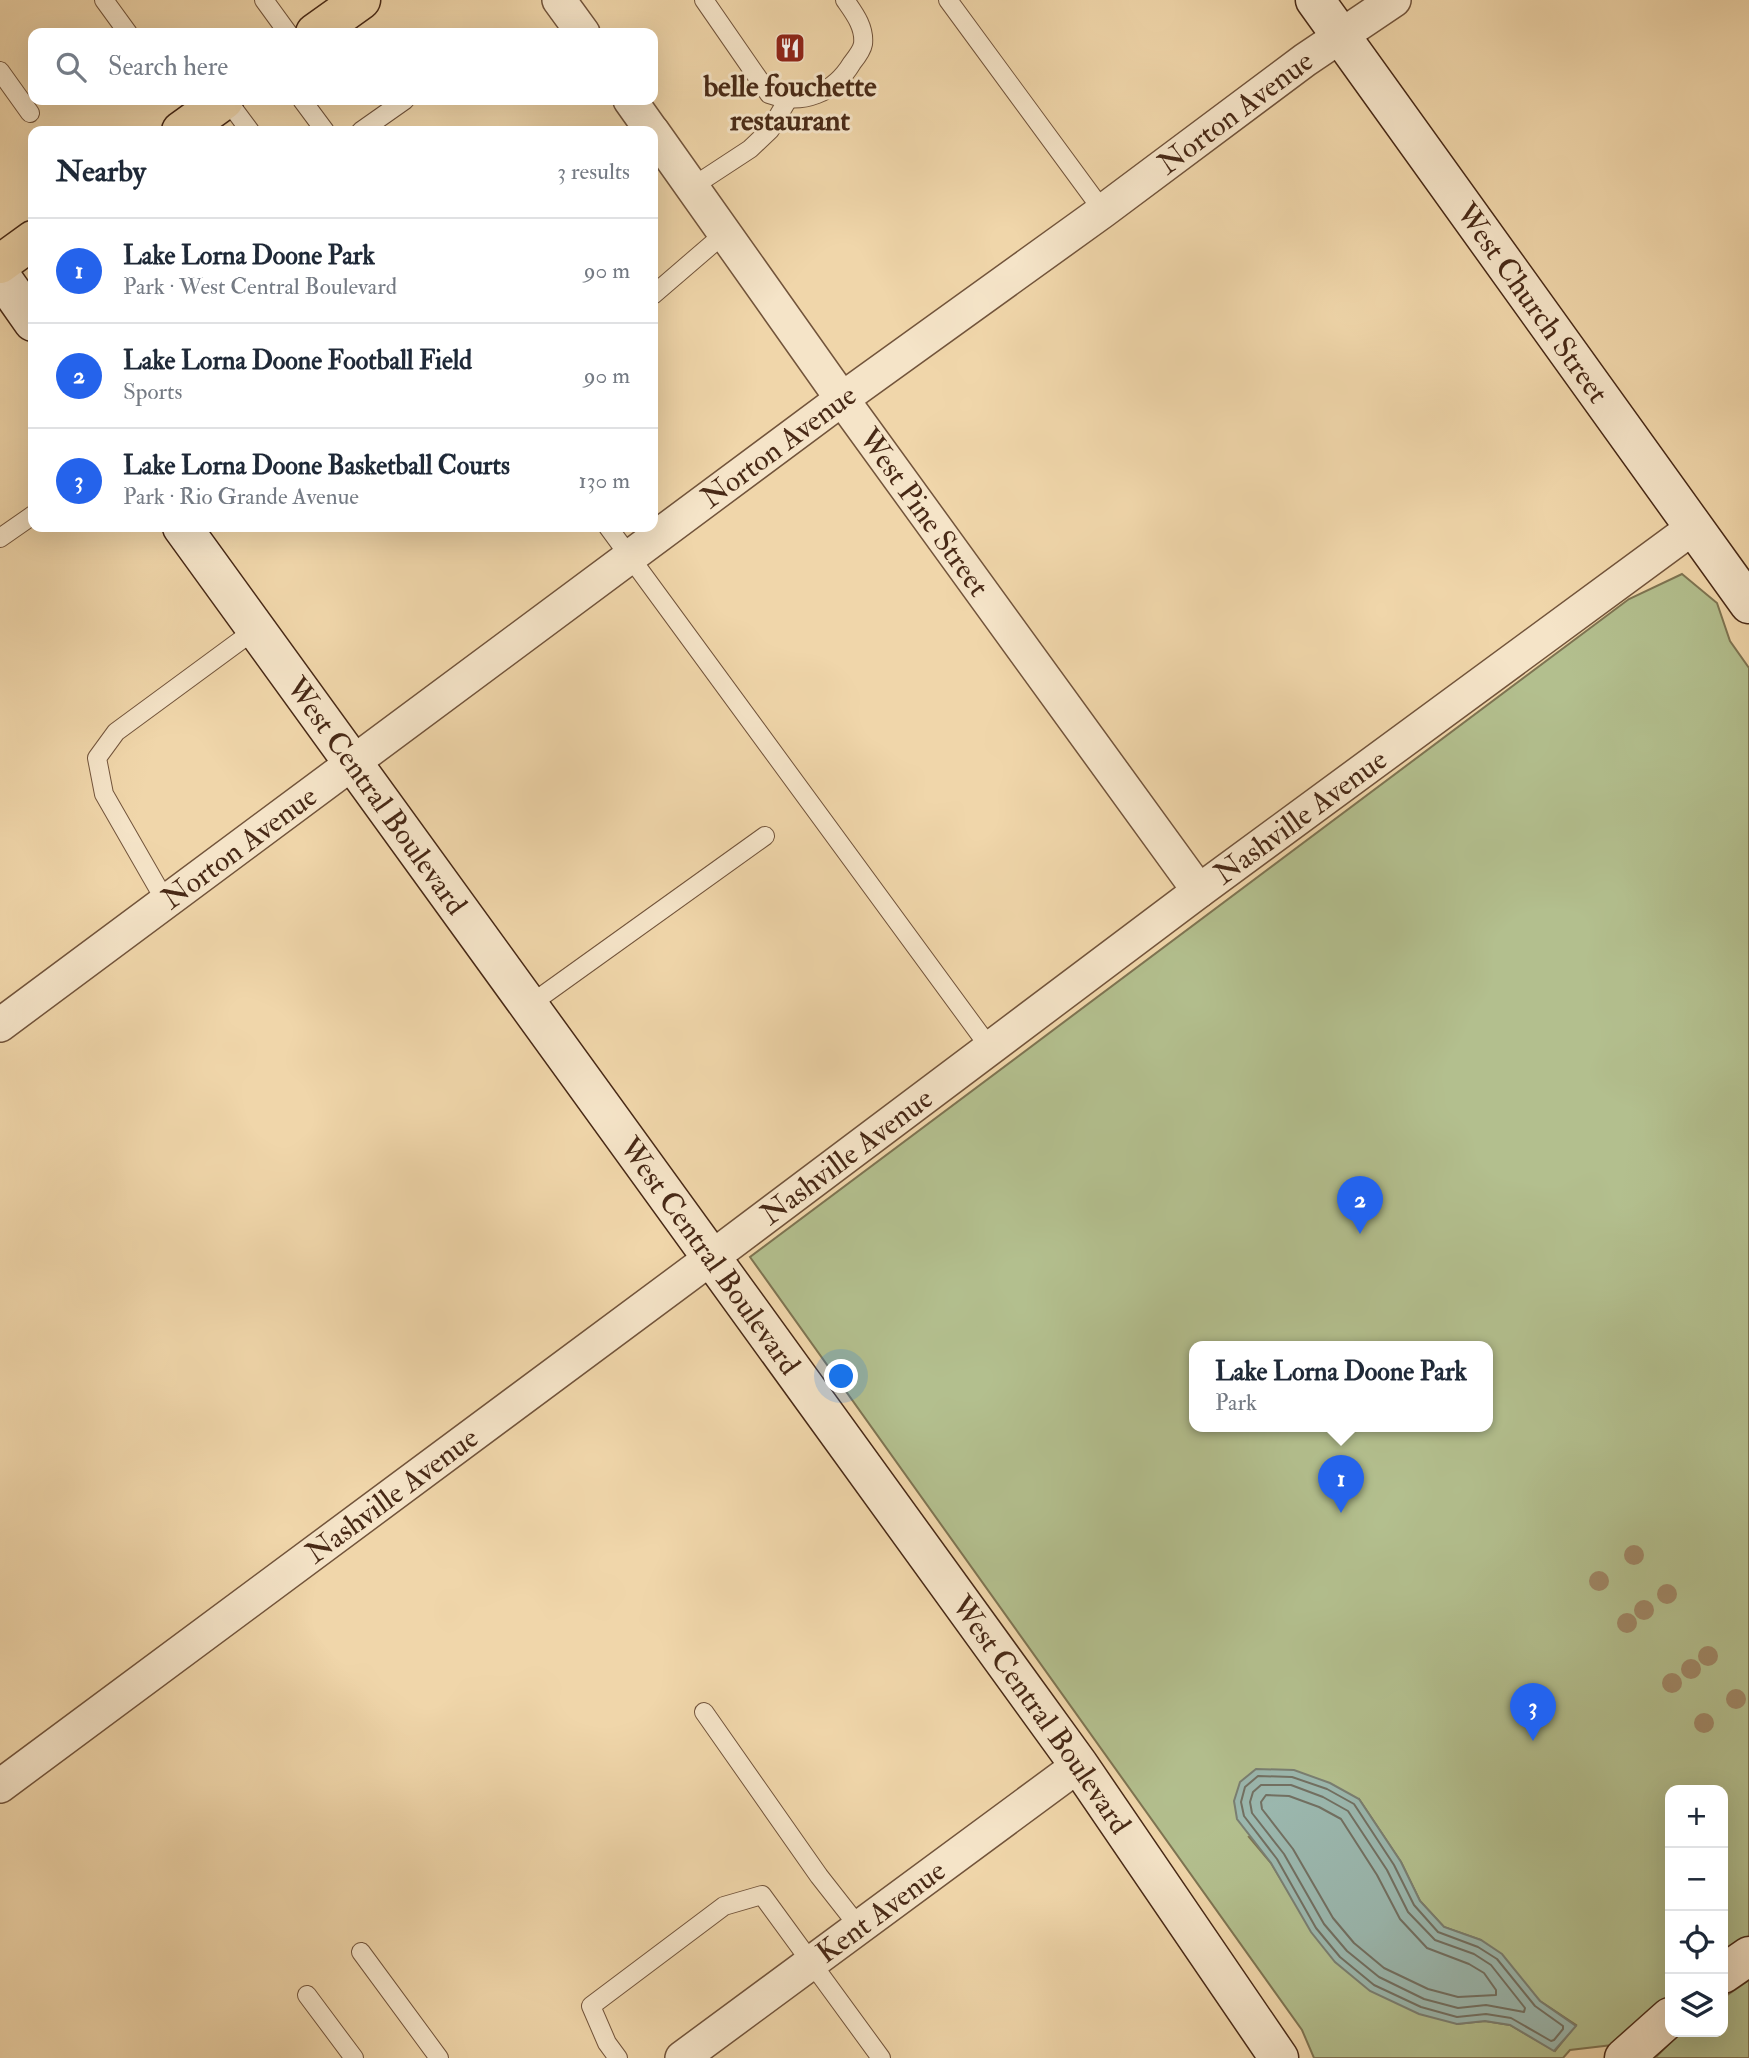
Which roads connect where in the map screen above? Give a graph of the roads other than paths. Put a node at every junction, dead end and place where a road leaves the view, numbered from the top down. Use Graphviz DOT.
graph roads {
  1 [pos="104,0"];
  2 [pos="264,0"];
  3 [pos="361,0"];
  4 [pos="559,0"];
  5 [pos="704,0"];
  6 [pos="845,0"];
  7 [pos="948,0"];
  8 [pos="1315,0"];
  9 [pos="1394,0"];
  10 [pos="124,28"];
  11 [pos="284,28"];
  12 [pos="322,28"];
  13 [pos="579,28"];
  14 [pos="1341,36"];
  15 [pos="0,71"];
  16 [pos="787,101"];
  17 [pos="219,105"];
  18 [pos="230,105"];
  19 [pos="306,105"];
  20 [pos="398,105"];
  21 [pos="634,105"];
  22 [pos="30,113"];
  23 [pos="188,126"];
  24 [pos="246,126"];
  25 [pos="321,126"];
  26 [pos="368,126"];
  27 [pos="649,126"];
  28 [pos="658,139"];
  29 [pos="692,187"];
  30 [pos="1103,211"];
  31 [pos="725,233"];
  32 [pos="28,244"];
  33 [pos="0,264"];
  34 [pos="0,275"];
  35 [pos="658,291"];
  36 [pos="28,315"];
  37 [pos="842,399"];
  38 [pos="28,518"];
  39 [pos="1694,527"];
  40 [pos="186,532"];
  41 [pos="612,532"];
  42 [pos="0,538"];
  43 [pos="629,557"];
  44 [pos="1749,604"];
  45 [pos="256,629"];
  46 [pos="352,763"];
  47 [pos="765,836"];
  48 [pos="1199,891"];
  49 [pos="166,902"];
  50 [pos="528,1006"];
  51 [pos="0,1025"];
  52 [pos="990,1048"];
  53 [pos="711,1258"];
  54 [pos="704,1712"];
  55 [pos="1079,1765"];
  56 [pos="0,1786"];
  57 [pos="859,1927"];
  58 [pos="361,1952"];
  59 [pos="1749,1956"];
  60 [pos="810,1964"];
  61 [pos="1728,1971"];
  62 [pos="307,1994"];
  63 [pos="1665,2021"];
  64 [pos="703,2052"];
  65 [pos="875,2056"];
  66 [pos="354,2058"];
  67 [pos="439,2058"];
  68 [pos="618,2058"];
  69 [pos="1279,2058"];
  70 [pos="1624,2058"];
  1 -- 10 [label="lane"];
  2 -- 11 [label="lane"];
  3 -- 12 [label="main road"];
  4 -- 13 [label="street"];
  5 -- 16 [label="lane"];
  6 -- 16 [label="lane"];
  7 -- 30 [label="lane"];
  8 -- 14 [label="street, West Church Street"];
  9 -- 14 [label="street, Norton Avenue"];
  14 -- 30 [label="street, Norton Avenue"];
  14 -- 39 [label="street, West Church Street"];
  15 -- 22 [label="lane"];
  16 -- 29 [label="lane"];
  17 -- 23 [label="main road"];
  18 -- 24 [label="lane"];
  19 -- 25 [label="lane"];
  20 -- 26 [label="lane"];
  21 -- 27 [label="street, West Pine Street"];
  28 -- 29 [label="street, West Pine Street"];
  29 -- 31 [label="street, West Pine Street"];
  30 -- 37 [label="street, Norton Avenue"];
  31 -- 35 [label="lane"];
  31 -- 37 [label="street, West Pine Street"];
  32 -- 33 [label="main road"];
  34 -- 36 [label="street"];
  37 -- 43 [label="street, Norton Avenue"];
  37 -- 48 [label="street, West Pine Street"];
  38 -- 42 [label="lane"];
  39 -- 44 [label="street, West Church Street"];
  39 -- 48 [label="street, Nashville Avenue"];
  40 -- 45 [label="street, West Central Boulevard"];
  41 -- 43 [label="lane"];
  43 -- 46 [label="street, Norton Avenue"];
  43 -- 52 [label="lane"];
  45 -- 46 [label="street, West Central Boulevard"];
  45 -- 49 [label="lane"];
  46 -- 49 [label="street, Norton Avenue"];
  46 -- 50 [label="street, West Central Boulevard"];
  47 -- 50 [label="lane"];
  48 -- 52 [label="street, Nashville Avenue"];
  49 -- 51 [label="street, Norton Avenue"];
  50 -- 53 [label="street, West Central Boulevard"];
  52 -- 53 [label="street, Nashville Avenue"];
  53 -- 55 [label="street, West Central Boulevard"];
  53 -- 56 [label="street, Nashville Avenue"];
  54 -- 57 [label="lane"];
  55 -- 57 [label="street, Kent Avenue"];
  55 -- 69 [label="street, West Central Boulevard"];
  57 -- 60 [label="street, Kent Avenue"];
  58 -- 67 [label="lane"];
  59 -- 61 [label="street"];
  60 -- 64 [label="street, Kent Avenue"];
  60 -- 65 [label="lane"];
  60 -- 68 [label="lane"];
  62 -- 66 [label="lane"];
  63 -- 70 [label="street"];
}
